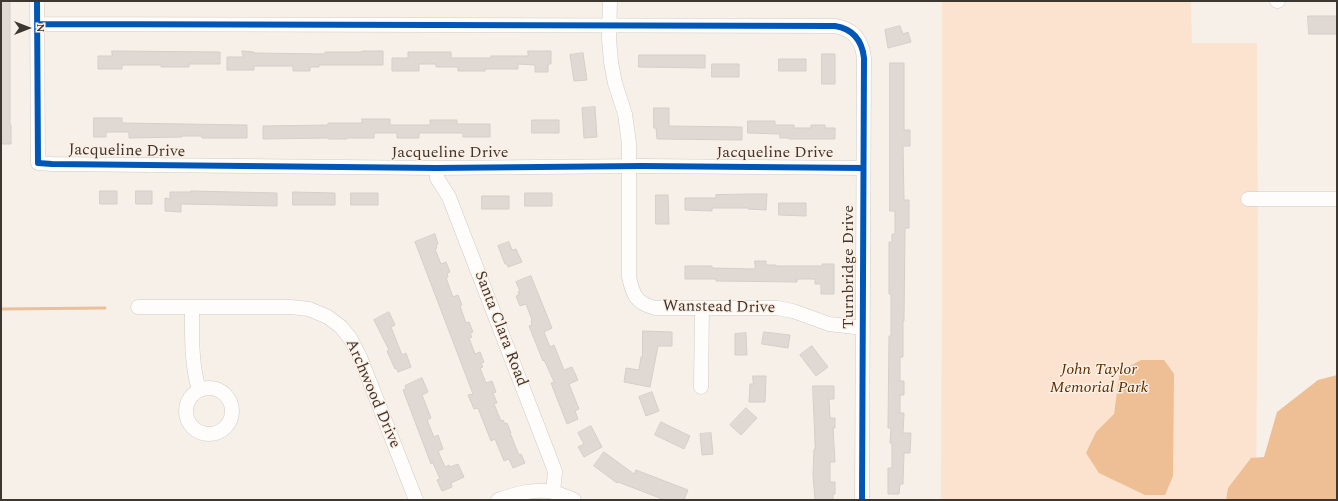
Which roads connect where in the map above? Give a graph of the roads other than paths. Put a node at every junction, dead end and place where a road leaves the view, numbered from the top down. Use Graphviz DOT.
graph roads {
  1 [pos="37,1"];
  2 [pos="610,1"];
  3 [pos="37,24"];
  4 [pos="610,25"];
  5 [pos="629,167"];
  6 [pos="436,168"];
  7 [pos="863,168"];
  8 [pos="1248,198"];
  9 [pos="1337,199"];
  10 [pos="138,307"];
  11 [pos="192,307"];
  12 [pos="702,308"];
  13 [pos="863,328"];
  14 [pos="701,388"];
  15 [pos="199,390"];
  16 [pos="553,492"];
  17 [pos="416,500"];
  18 [pos="498,500"];
  19 [pos="574,500"];
  20 [pos="862,500"];
  1 -- 3 [label="street"];
  2 -- 4 [label="street, Wanstead Drive"];
  3 -- 4 [label="street"];
  3 -- 6 [label="street, Jacqueline Drive"];
  4 -- 5 [label="street, Wanstead Drive"];
  4 -- 7 [label="street, Turnbridge Drive"];
  5 -- 6 [label="street, Jacqueline Drive"];
  5 -- 7 [label="street, Jacqueline Drive"];
  5 -- 12 [label="street, Wanstead Drive"];
  6 -- 16 [label="street, Santa Clara Road"];
  7 -- 13 [label="street, Turnbridge Drive"];
  8 -- 9 [label="street"];
  10 -- 11 [label="street, Archwood Drive"];
  11 -- 15 [label="street"];
  11 -- 17 [label="street, Archwood Drive"];
  12 -- 13 [label="street, Wanstead Drive"];
  12 -- 14 [label="street"];
  13 -- 20 [label="street, Turnbridge Drive"];
  16 -- 18 [label="street"];
  16 -- 19 [label="street"];
}
